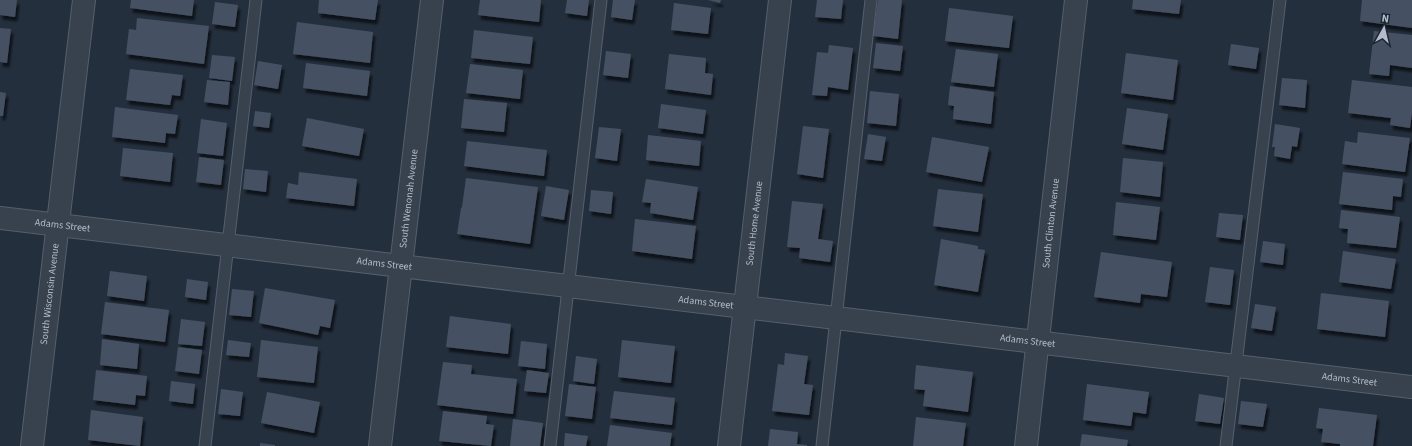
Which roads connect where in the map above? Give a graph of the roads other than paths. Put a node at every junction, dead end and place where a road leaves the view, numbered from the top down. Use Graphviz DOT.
graph roads {
  1 [pos="84,0"];
  2 [pos="256,0"];
  3 [pos="432,0"];
  4 [pos="601,0"];
  5 [pos="780,0"];
  6 [pos="871,0"];
  7 [pos="1076,0"];
  8 [pos="1280,0"];
  9 [pos="0,218"];
  10 [pos="58,225"];
  11 [pos="228,246"];
  12 [pos="400,266"];
  13 [pos="569,286"];
  14 [pos="745,307"];
  15 [pos="836,318"];
  16 [pos="1038,342"];
  17 [pos="1235,366"];
  18 [pos="1412,387"];
  19 [pos="32,446"];
  20 [pos="205,446"];
  21 [pos="380,446"];
  22 [pos="550,446"];
  23 [pos="729,446"];
  24 [pos="822,446"];
  25 [pos="1026,446"];
  26 [pos="1226,446"];
  1 -- 10 [label="street, South Wisconsin Avenue"];
  2 -- 11 [label="lane"];
  3 -- 12 [label="street, South Wenonah Avenue"];
  4 -- 13 [label="lane"];
  5 -- 14 [label="street, South Home Avenue"];
  6 -- 15 [label="lane"];
  7 -- 16 [label="street, South Clinton Avenue"];
  8 -- 17 [label="lane"];
  9 -- 10 [label="street, Adams Street"];
  10 -- 11 [label="street, Adams Street"];
  10 -- 19 [label="street, South Wisconsin Avenue"];
  11 -- 12 [label="street, Adams Street"];
  11 -- 20 [label="lane"];
  12 -- 13 [label="street, Adams Street"];
  12 -- 21 [label="street, South Wenonah Avenue"];
  13 -- 14 [label="street, Adams Street"];
  13 -- 22 [label="lane"];
  14 -- 15 [label="street, Adams Street"];
  14 -- 23 [label="street, South Home Avenue"];
  15 -- 16 [label="street, Adams Street"];
  15 -- 24 [label="lane"];
  16 -- 17 [label="street, Adams Street"];
  16 -- 25 [label="street, South Clinton Avenue"];
  17 -- 18 [label="street, Adams Street"];
  17 -- 26 [label="lane"];
}
